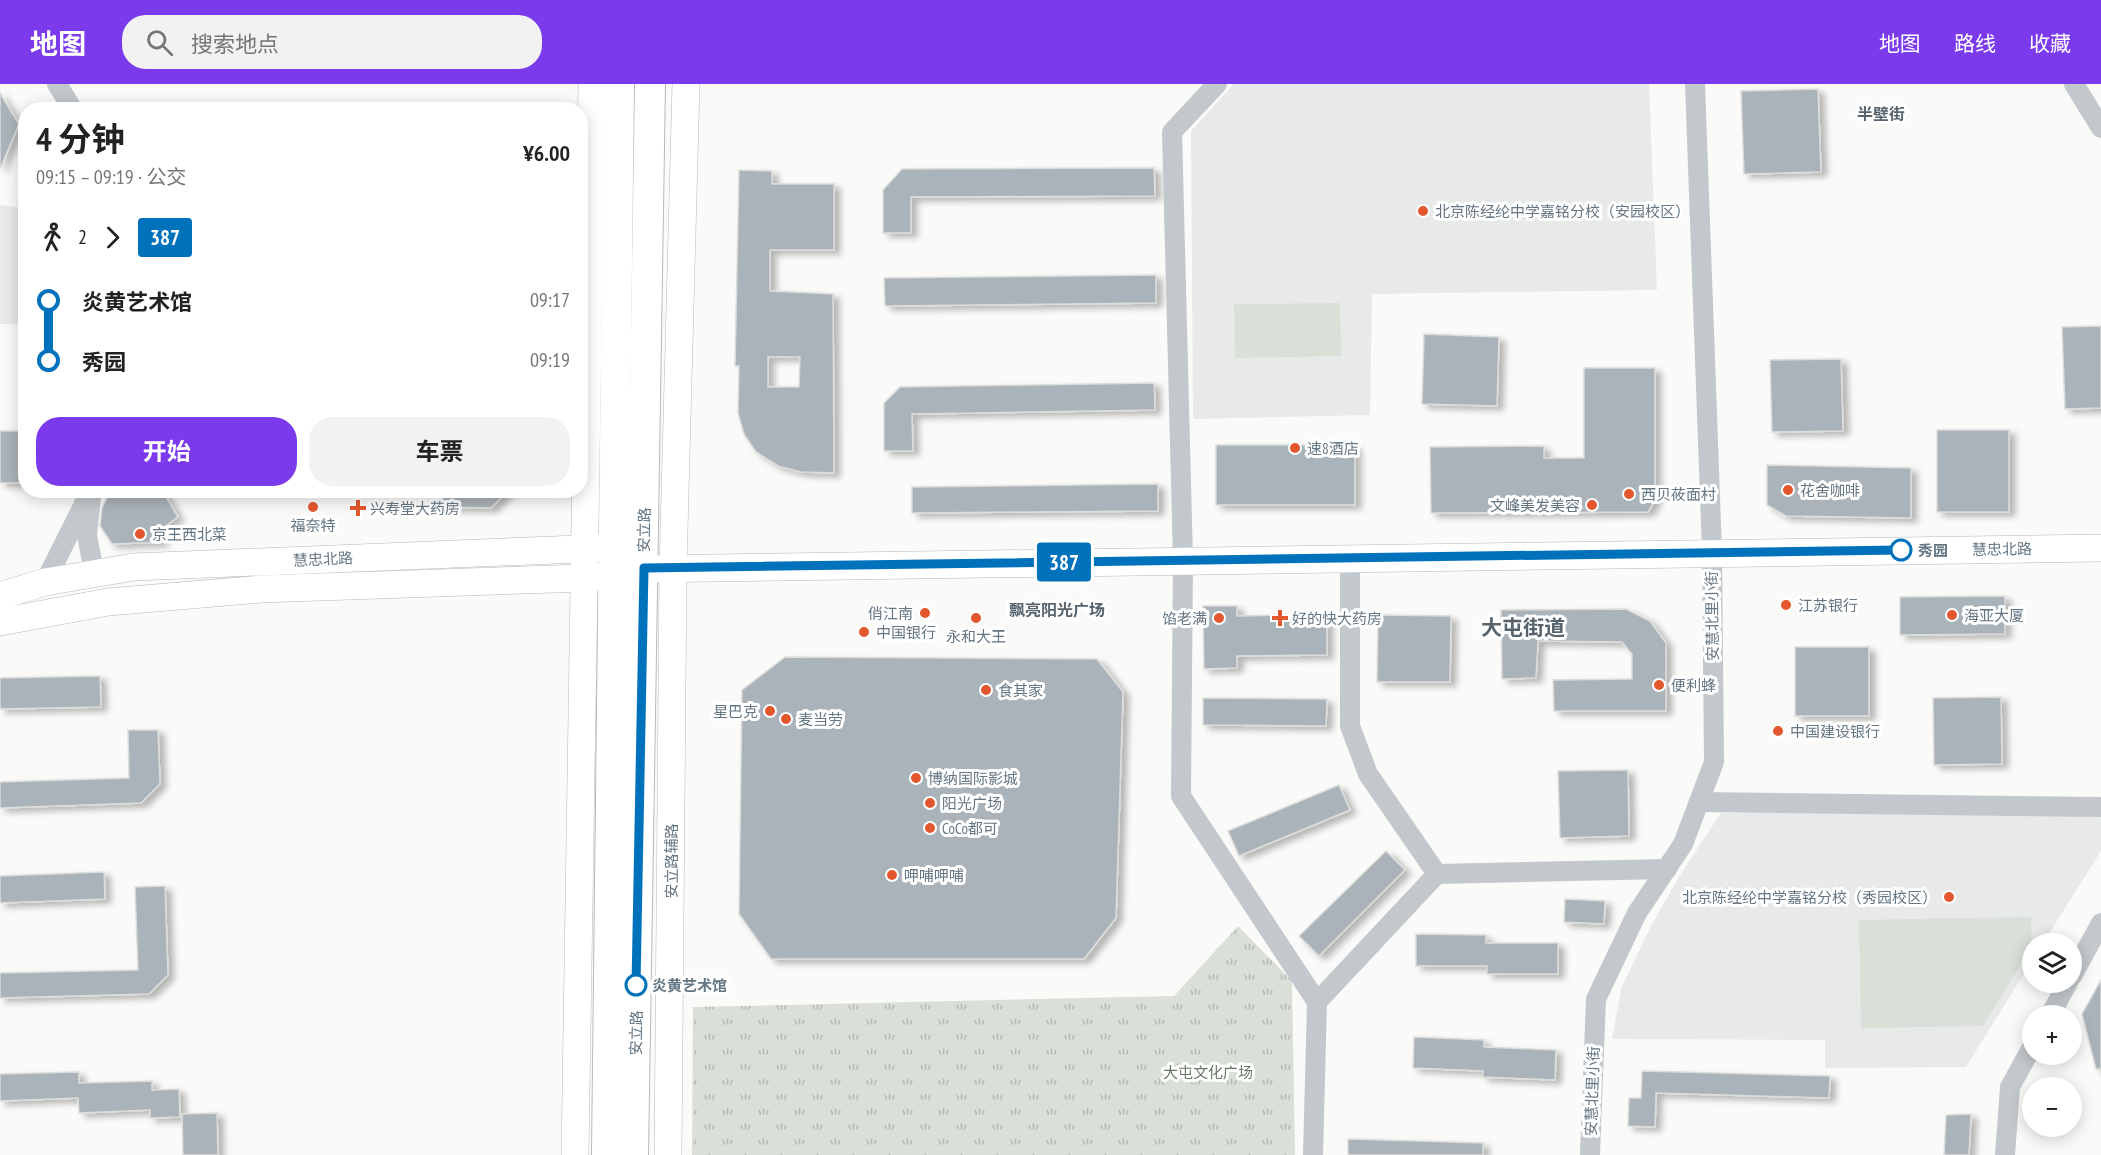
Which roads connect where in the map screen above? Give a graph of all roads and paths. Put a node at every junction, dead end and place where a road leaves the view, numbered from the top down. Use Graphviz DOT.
graph roads {
  1 [pos="57,84"];
  2 [pos="592,84"];
  3 [pos="619,84"];
  4 [pos="650,84"];
  5 [pos="686,84"];
  6 [pos="1217,84"];
  7 [pos="1695,84"];
  8 [pos="2074,84"];
  9 [pos="68,102"];
  10 [pos="2101,128"];
  11 [pos="88,498"];
  12 [pos="90,498"];
  13 [pos="2101,548"];
  14 [pos="1712,552"];
  15 [pos="1350,558"];
  16 [pos="1183,560"];
  17 [pos="599,562"];
  18 [pos="644,568"];
  19 [pos="673,568"];
  20 [pos="94,572"];
  21 [pos="45,582"];
  22 [pos="0,596"];
  23 [pos="0,622"];
  24 [pos="1699,802"];
  25 [pos="2101,807"];
  26 [pos="1667,869"];
  27 [pos="1437,874"];
  28 [pos="2101,923"];
  29 [pos="2082,958"];
  30 [pos="1317,1002"];
  31 [pos="2022,1065"];
  32 [pos="575,1155"];
  33 [pos="607,1155"];
  34 [pos="633,1155"];
  35 [pos="668,1155"];
  36 [pos="1313,1155"];
  37 [pos="1590,1155"];
  38 [pos="2005,1155"];
  1 -- 9 [label="street"];
  2 -- 17 [label="street, 安立路"];
  3 -- 17 [label="main road, 安立路"];
  4 -- 18 [label="main road, 安立路"];
  5 -- 19 [label="street, 安立路"];
  6 -- 16 [label="street"];
  7 -- 14 [label="street, 安慧北里小街"];
  8 -- 10 [label="street"];
  11 -- 21 [label="street"];
  12 -- 20 [label="street"];
  13 -- 14 [label="street, 慧忠北路"];
  14 -- 15 [label="street, 慧忠北路"];
  14 -- 24 [label="street, 安慧北里小街"];
  15 -- 16 [label="street, 慧忠北路"];
  15 -- 27 [label="street"];
  16 -- 19 [label="street, 慧忠北路"];
  16 -- 30 [label="street"];
  17 -- 18 [label="street"];
  17 -- 20 [label="street, 慧忠北路"];
  17 -- 23 [label="street, 慧忠北路"];
  17 -- 32 [label="street"];
  17 -- 33 [label="main road, 安立路"];
  18 -- 19 [label="street, 慧忠北路"];
  18 -- 34 [label="main road, 安立路"];
  19 -- 35 [label="street, 安立路辅路"];
  20 -- 21 [label="street, 慧忠北路"];
  21 -- 22 [label="street, 慧忠北路"];
  24 -- 25 [label="street"];
  24 -- 26 [label="street, 安慧北里小街"];
  26 -- 27 [label="street"];
  26 -- 37 [label="street, 安慧北里小街"];
  27 -- 30 [label="street"];
  28 -- 29 [label="street"];
  30 -- 36 [label="street"];
  31 -- 38 [label="street"];
}
